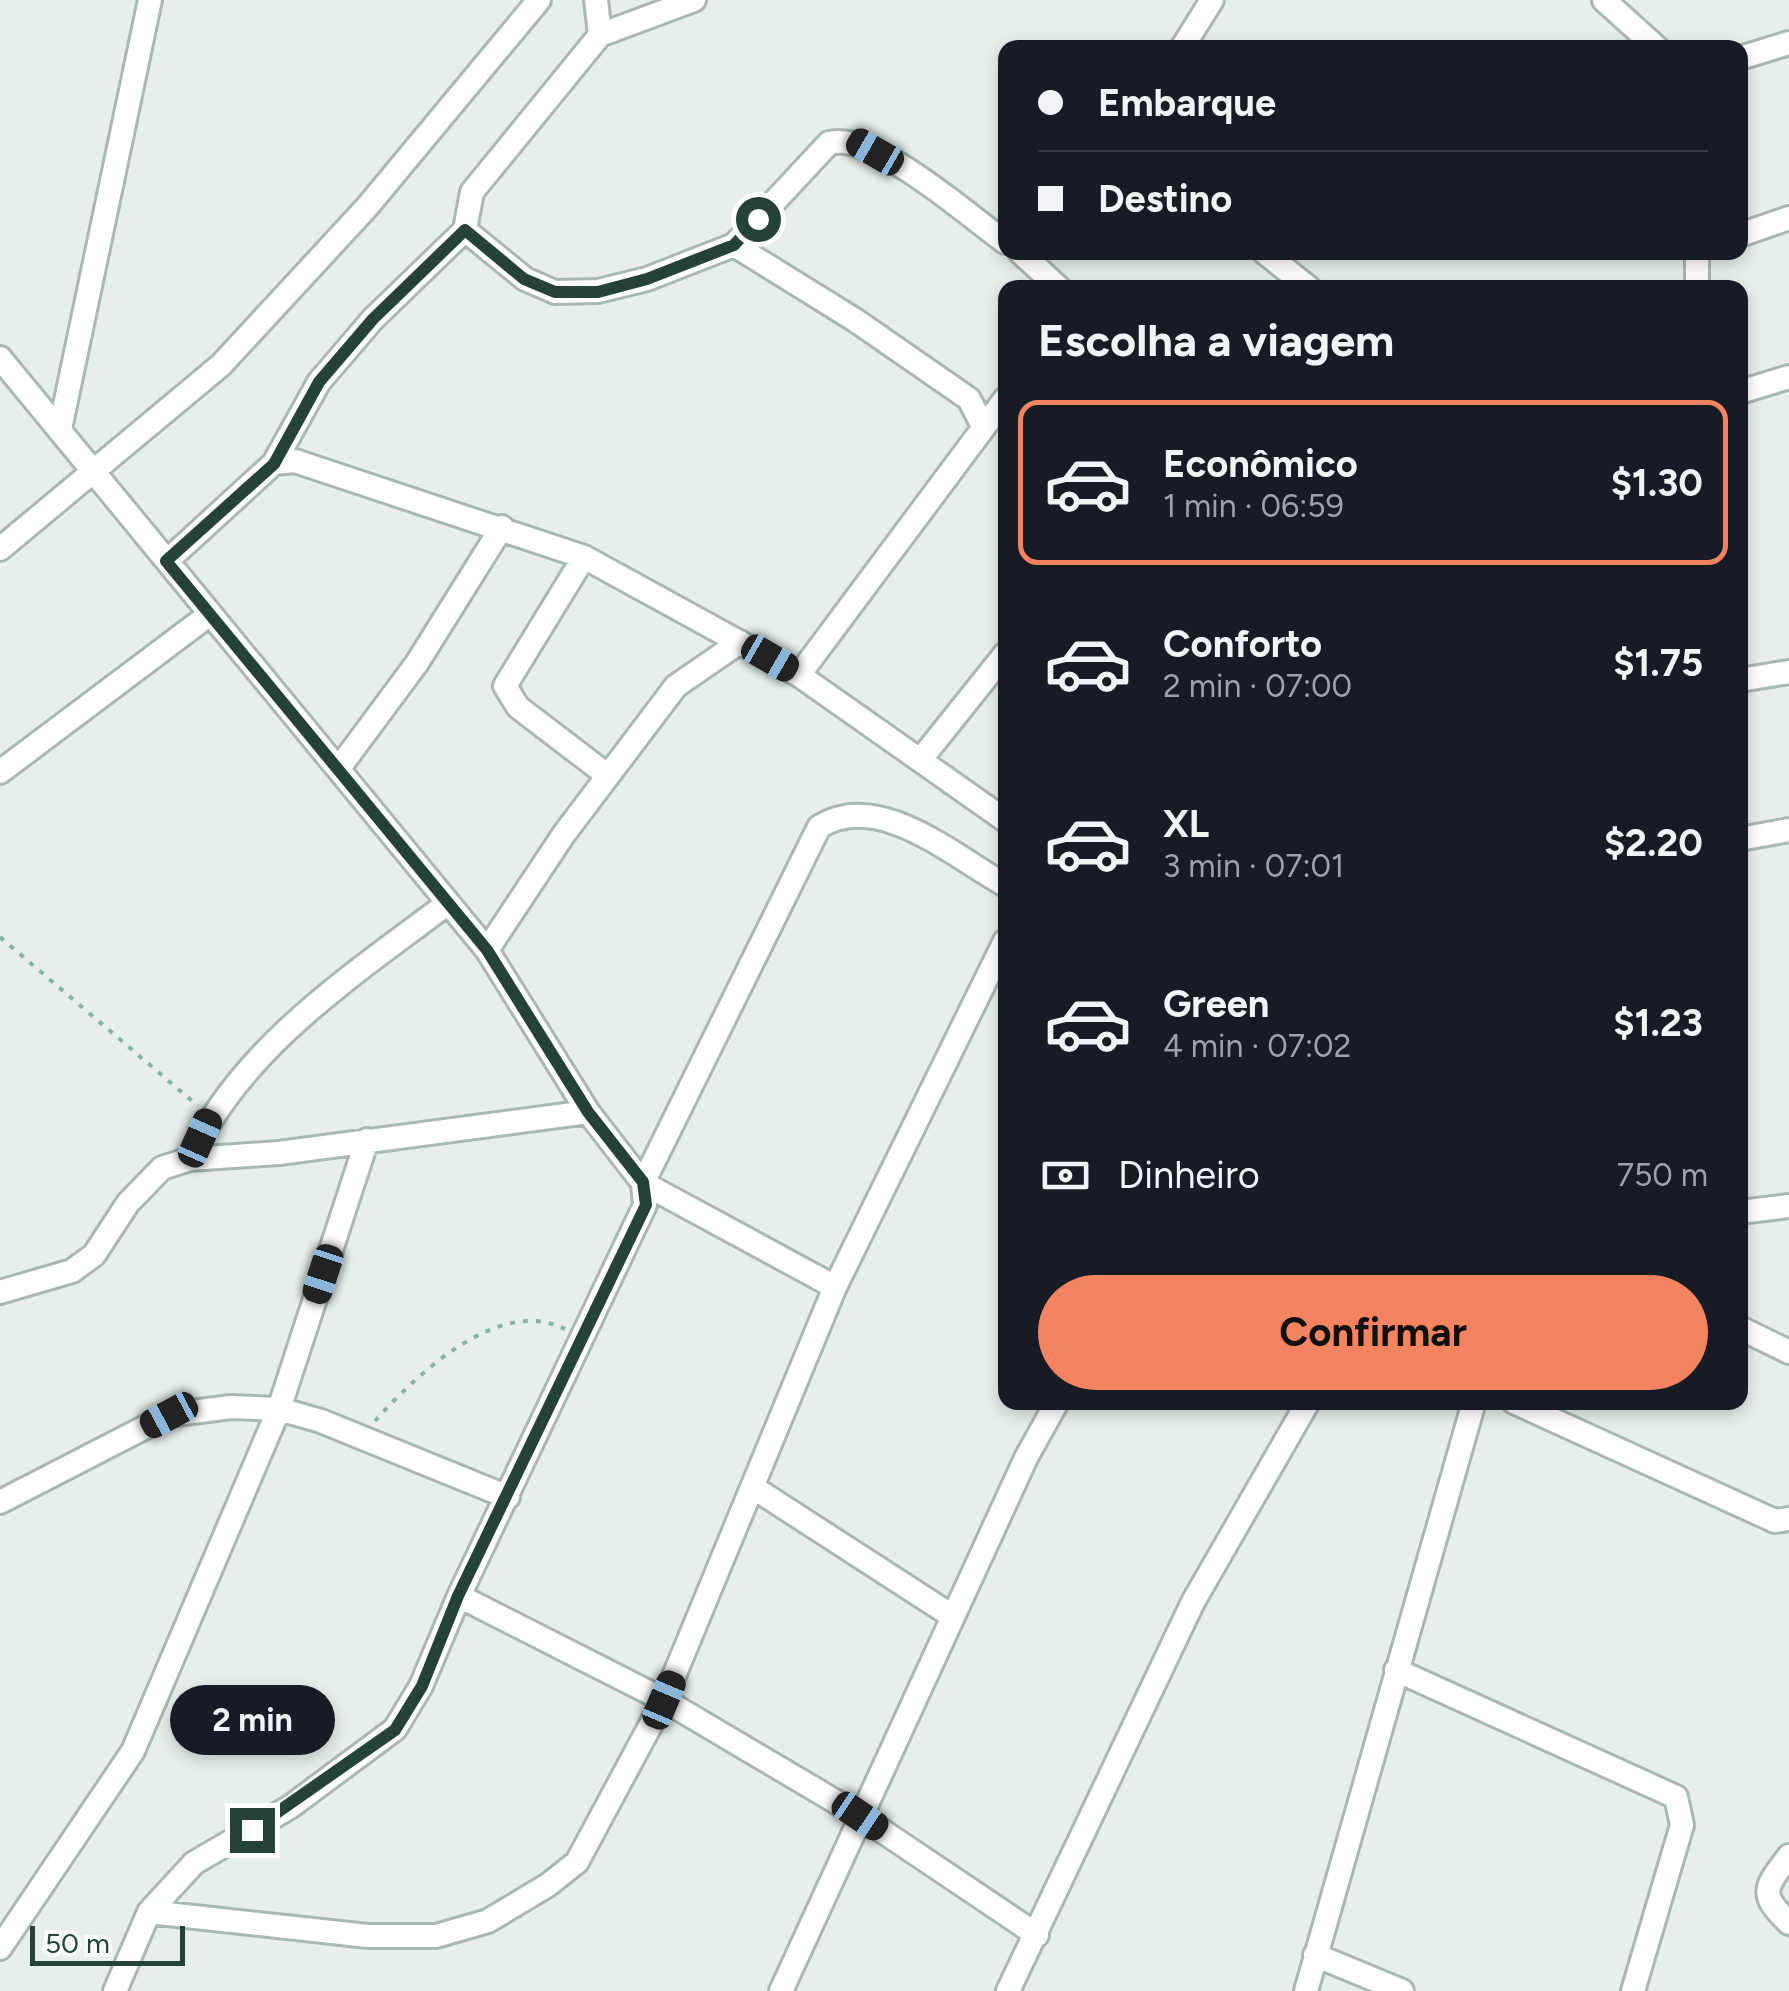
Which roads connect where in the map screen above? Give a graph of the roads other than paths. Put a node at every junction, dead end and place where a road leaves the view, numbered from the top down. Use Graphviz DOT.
graph roads {
  1 [pos="150,0"];
  2 [pos="539,0"];
  3 [pos="596,0"];
  4 [pos="694,0"];
  5 [pos="1212,0"];
  6 [pos="1604,0"];
  7 [pos="600,36"];
  8 [pos="1187,40"];
  9 [pos="1649,40"];
  10 [pos="1789,43"];
  11 [pos="1748,56"];
  12 [pos="1789,218"];
  13 [pos="465,230"];
  14 [pos="1748,232"];
  15 [pos="998,237"];
  16 [pos="734,245"];
  17 [pos="1274,260"];
  18 [pos="1299,280"];
  19 [pos="0,358"];
  20 [pos="1789,377"];
  21 [pos="1748,390"];
  22 [pos="998,408"];
  23 [pos="983,426"];
  24 [pos="60,429"];
  25 [pos="274,464"];
  26 [pos="93,476"];
  27 [pos="502,527"];
  28 [pos="0,549"];
  29 [pos="584,556"];
  30 [pos="166,561"];
  31 [pos="210,614"];
  32 [pos="740,642"];
  33 [pos="998,663"];
  34 [pos="1789,672"];
  35 [pos="798,675"];
  36 [pos="1748,679"];
  37 [pos="921,759"];
  38 [pos="339,768"];
  39 [pos="0,772"];
  40 [pos="607,775"];
  41 [pos="998,815"];
  42 [pos="1789,830"];
  43 [pos="1748,838"];
  44 [pos="998,881"];
  45 [pos="448,903"];
  46 [pos="487,950"];
  47 [pos="998,955"];
  48 [pos="588,1112"];
  49 [pos="367,1140"];
  50 [pos="190,1159"];
  51 [pos="643,1182"];
  52 [pos="1789,1206"];
  53 [pos="1748,1211"];
  54 [pos="836,1287"];
  55 [pos="0,1292"];
  56 [pos="1748,1332"];
  57 [pos="1789,1352"];
  58 [pos="279,1409"];
  59 [pos="1052,1410"];
  60 [pos="1303,1410"];
  61 [pos="1472,1410"];
  62 [pos="1531,1410"];
  63 [pos="754,1488"];
  64 [pos="508,1497"];
  65 [pos="0,1502"];
  66 [pos="1789,1519"];
  67 [pos="458,1596"];
  68 [pos="952,1616"];
  69 [pos="1396,1670"];
  70 [pos="664,1700"];
  71 [pos="860,1816"];
  72 [pos="1789,1856"];
  73 [pos="148,1912"];
  74 [pos="1789,1923"];
  75 [pos="1037,1935"];
  76 [pos="0,1948"];
  77 [pos="1315,1955"];
  78 [pos="115,1991"];
  79 [pos="781,1991"];
  80 [pos="1008,1991"];
  81 [pos="1306,1991"];
  82 [pos="1402,1991"];
  83 [pos="1633,1991"];
  1 -- 24 [label="street"];
  2 -- 26 [label="street"];
  3 -- 7 [label="street"];
  4 -- 7 [label="street"];
  5 -- 8 [label="street"];
  6 -- 9 [label="street"];
  7 -- 13 [label="street"];
  10 -- 11 [label="street"];
  12 -- 14 [label="street"];
  13 -- 16 [label="street"];
  13 -- 25 [label="street"];
  15 -- 16 [label="street"];
  16 -- 23 [label="street"];
  17 -- 18 [label="street"];
  19 -- 24 [label="street"];
  20 -- 21 [label="street"];
  22 -- 23 [label="street"];
  23 -- 35 [label="street"];
  24 -- 26 [label="street"];
  25 -- 27 [label="street"];
  25 -- 30 [label="street"];
  26 -- 28 [label="street"];
  26 -- 30 [label="street"];
  27 -- 29 [label="street"];
  27 -- 38 [label="street"];
  29 -- 32 [label="street"];
  29 -- 40 [label="street"];
  30 -- 31 [label="street"];
  31 -- 38 [label="street"];
  31 -- 39 [label="street"];
  32 -- 35 [label="street"];
  32 -- 40 [label="street"];
  33 -- 37 [label="street"];
  34 -- 36 [label="street"];
  35 -- 37 [label="street"];
  37 -- 41 [label="street"];
  38 -- 45 [label="street"];
  40 -- 46 [label="street"];
  42 -- 43 [label="street"];
  44 -- 51 [label="street"];
  45 -- 46 [label="street"];
  45 -- 50 [label="street"];
  46 -- 48 [label="street"];
  47 -- 54 [label="street"];
  48 -- 49 [label="street"];
  48 -- 51 [label="street"];
  49 -- 50 [label="street"];
  49 -- 58 [label="street"];
  50 -- 55 [label="street"];
  51 -- 54 [label="street"];
  51 -- 64 [label="street"];
  52 -- 53 [label="street"];
  54 -- 63 [label="street"];
  56 -- 57 [label="street"];
  58 -- 64 [label="street"];
  58 -- 65 [label="street"];
  58 -- 76 [label="street"];
  59 -- 68 [label="street"];
  60 -- 75 [label="street"];
  61 -- 69 [label="street"];
  62 -- 66 [label="street"];
  63 -- 68 [label="street"];
  63 -- 70 [label="street"];
  64 -- 67 [label="street"];
  67 -- 70 [label="street"];
  67 -- 73 [label="street"];
  68 -- 71 [label="street"];
  69 -- 77 [label="street"];
  69 -- 83 [label="street"];
  70 -- 71 [label="street"];
  70 -- 73 [label="street"];
  71 -- 75 [label="street"];
  71 -- 79 [label="street"];
  72 -- 74 [label="street"];
  73 -- 78 [label="street"];
  75 -- 80 [label="street"];
  77 -- 81 [label="street"];
  77 -- 82 [label="street"];
}
